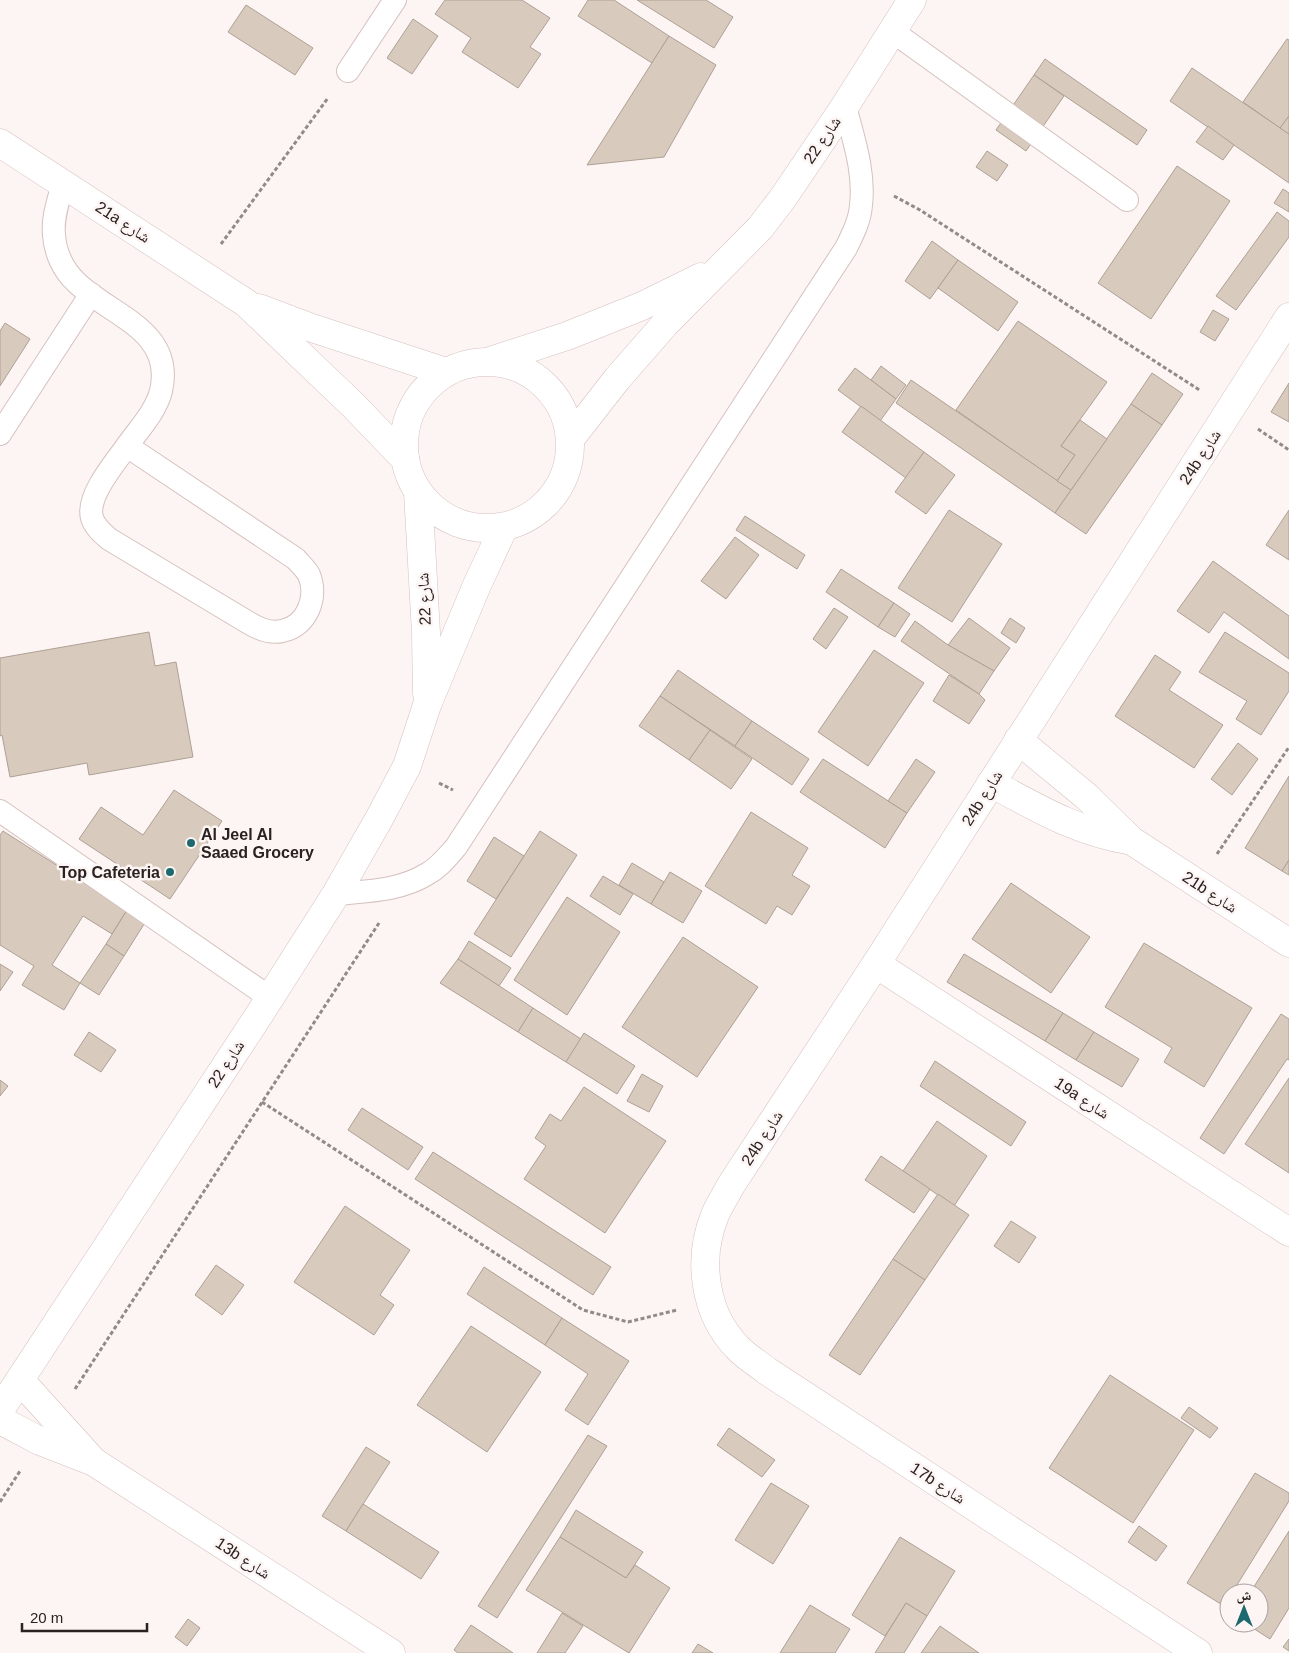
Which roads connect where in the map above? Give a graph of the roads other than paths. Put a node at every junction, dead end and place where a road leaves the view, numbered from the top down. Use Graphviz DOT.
graph roads {
  1 [pos="395,0"];
  2 [pos="912,0"];
  3 [pos="892,31"];
  4 [pos="348,71"];
  5 [pos="845,106"];
  6 [pos="0,143"];
  7 [pos="63,183"];
  8 [pos="1127,200"];
  9 [pos="718,269"];
  10 [pos="91,294"];
  11 [pos="246,303"];
  12 [pos="1289,317"];
  13 [pos="489,361"];
  14 [pos="446,372"];
  15 [pos="0,434"];
  16 [pos="571,438"];
  17 [pos="128,446"];
  18 [pos="405,459"];
  19 [pos="418,492"];
  20 [pos="504,527"];
  21 [pos="427,705"];
  22 [pos="1018,740"];
  23 [pos="991,784"];
  24 [pos="0,811"];
  25 [pos="1132,841"];
  26 [pos="336,894"];
  27 [pos="1289,943"];
  28 [pos="876,964"];
  29 [pos="269,997"];
  30 [pos="1289,1232"];
  31 [pos="706,1288"];
  32 [pos="20,1380"];
  33 [pos="0,1410"];
  34 [pos="0,1420"];
  35 [pos="94,1462"];
  36 [pos="391,1653"];
  37 [pos="1198,1653"];
  1 -- 4 [label="lane"];
  2 -- 3 [label="street, شارع 22"];
  3 -- 5 [label="street, شارع 22"];
  3 -- 8 [label="lane"];
  5 -- 9 [label="street, شارع 22"];
  5 -- 26 [label="lane"];
  6 -- 7 [label="street, 21a شارع"];
  7 -- 10 [label="lane"];
  7 -- 11 [label="street, 21a شارع"];
  9 -- 13 [label="street, شارع 22"];
  9 -- 16 [label="street, شارع 22"];
  10 -- 15 [label="lane"];
  10 -- 17 [label="lane"];
  11 -- 14 [label="street, 21a شارع"];
  11 -- 18 [label="street, 21a شارع"];
  12 -- 22 [label="street, 24b شارع"];
  13 -- 14 [label="street"];
  13 -- 16 [label="street"];
  14 -- 18 [label="street"];
  16 -- 20 [label="street"];
  17 -- 17 [label="lane"];
  18 -- 19 [label="street"];
  19 -- 20 [label="street"];
  19 -- 21 [label="street, شارع 22"];
  20 -- 21 [label="street, شارع 22"];
  21 -- 26 [label="street, شارع 22"];
  22 -- 23 [label="street, 24b شارع"];
  22 -- 25 [label="street, 21b شارع"];
  23 -- 25 [label="street, 21b شارع"];
  23 -- 28 [label="street, 24b شارع"];
  24 -- 29 [label="lane"];
  25 -- 27 [label="street, 21b شارع"];
  26 -- 29 [label="street, شارع 22"];
  28 -- 30 [label="street, 19a شارع"];
  28 -- 31 [label="street, 24b شارع"];
  29 -- 32 [label="street, شارع 22"];
  31 -- 37 [label="street, 17b شارع"];
  32 -- 33 [label="street, شارع 22"];
  32 -- 35 [label="street, 13b شارع"];
  34 -- 35 [label="street, 13b شارع"];
  35 -- 36 [label="street, 13b شارع"];
}
